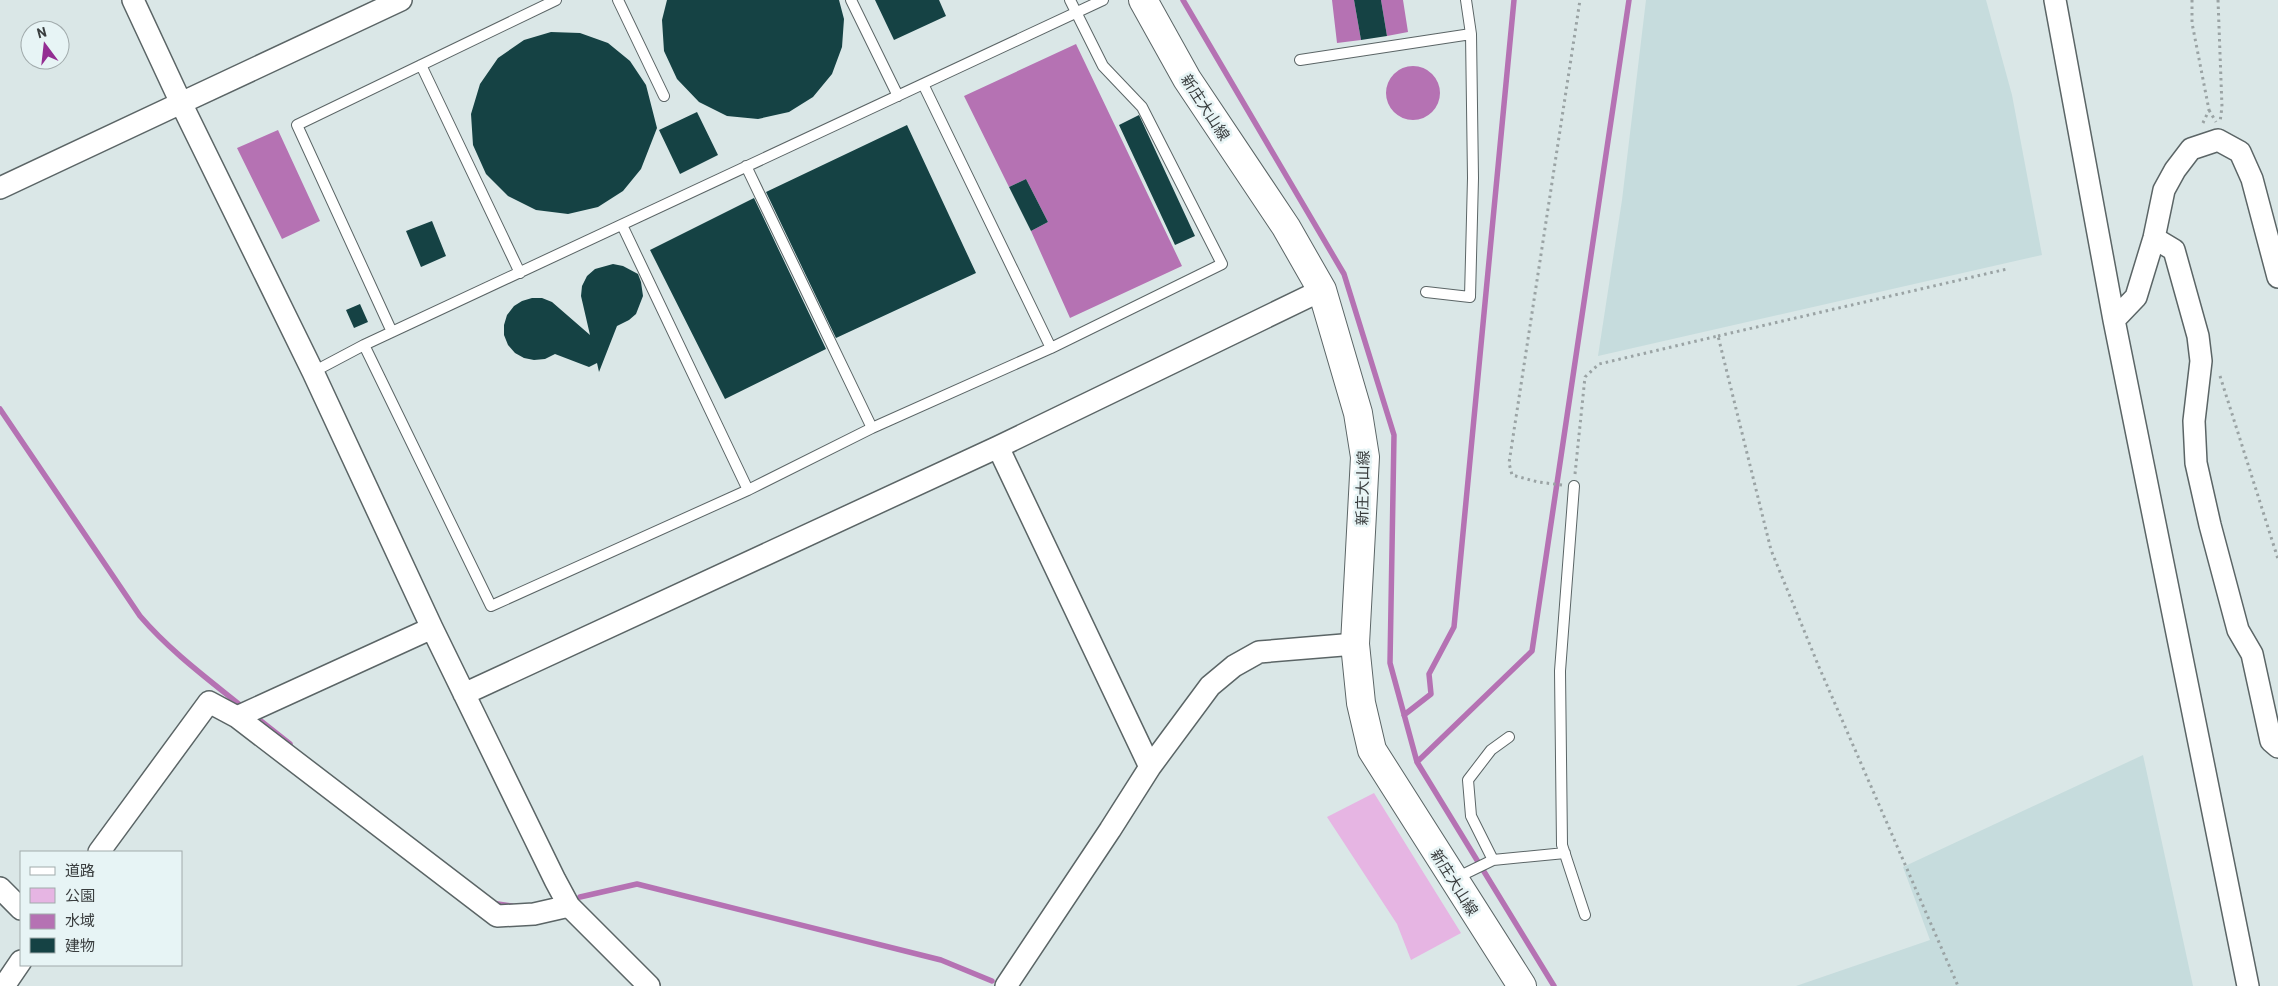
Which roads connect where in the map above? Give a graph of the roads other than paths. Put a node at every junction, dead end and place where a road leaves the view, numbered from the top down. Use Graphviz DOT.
graph roads {
  1 [pos="133,0"];
  2 [pos="401,0"];
  3 [pos="556,0"];
  4 [pos="618,0"];
  5 [pos="851,0"];
  6 [pos="1070,0"];
  7 [pos="1103,0"];
  8 [pos="1143,0"];
  9 [pos="1466,0"];
  10 [pos="2055,0"];
  11 [pos="1076,12"];
  12 [pos="1472,34"];
  13 [pos="1300,60"];
  14 [pos="421,65"];
  15 [pos="923,84"];
  16 [pos="664,96"];
  17 [pos="898,96"];
  18 [pos="181,103"];
  19 [pos="746,166"];
  20 [pos="0,188"];
  21 [pos="622,224"];
  22 [pos="2154,238"];
  23 [pos="520,272"];
  24 [pos="2278,277"];
  25 [pos="1322,290"];
  26 [pos="1426,292"];
  27 [pos="2114,320"];
  28 [pos="392,332"];
  29 [pos="364,345"];
  30 [pos="1051,348"];
  31 [pos="313,372"];
  32 [pos="872,428"];
  33 [pos="998,447"];
  34 [pos="1574,486"];
  35 [pos="748,490"];
  36 [pos="432,628"];
  37 [pos="1355,644"];
  38 [pos="464,694"];
  39 [pos="239,716"];
  40 [pos="1509,736"];
  41 [pos="2278,747"];
  42 [pos="1150,767"];
  43 [pos="100,851"];
  44 [pos="1565,853"];
  45 [pos="1492,860"];
  46 [pos="1454,880"];
  47 [pos="0,888"];
  48 [pos="569,906"];
  49 [pos="20,908"];
  50 [pos="1585,915"];
  51 [pos="20,962"];
  52 [pos="4,986"];
  53 [pos="649,986"];
  54 [pos="1006,986"];
  55 [pos="1522,986"];
  56 [pos="2248,986"];
  1 -- 18 [label="street"];
  2 -- 18 [label="street"];
  3 -- 14 [label="lane"];
  4 -- 16 [label="lane"];
  5 -- 17 [label="lane"];
  6 -- 11 [label="lane"];
  7 -- 11 [label="lane"];
  8 -- 25 [label="main road, 新庄大山線"];
  9 -- 12 [label="lane"];
  10 -- 27 [label="street"];
  11 -- 15 [label="lane"];
  11 -- 30 [label="lane"];
  12 -- 13 [label="lane"];
  12 -- 26 [label="lane"];
  14 -- 23 [label="lane"];
  14 -- 28 [label="lane"];
  15 -- 17 [label="lane"];
  15 -- 30 [label="lane"];
  17 -- 19 [label="lane"];
  18 -- 20 [label="street"];
  18 -- 31 [label="street"];
  19 -- 21 [label="lane"];
  19 -- 32 [label="lane"];
  21 -- 23 [label="lane"];
  21 -- 35 [label="lane"];
  22 -- 24 [label="street"];
  22 -- 27 [label="street"];
  22 -- 41 [label="street"];
  23 -- 28 [label="lane"];
  25 -- 33 [label="street"];
  25 -- 37 [label="main road, 新庄大山線"];
  27 -- 56 [label="street"];
  28 -- 29 [label="lane"];
  29 -- 31 [label="lane"];
  29 -- 35 [label="lane"];
  30 -- 32 [label="lane"];
  31 -- 36 [label="street"];
  32 -- 35 [label="lane"];
  33 -- 38 [label="street"];
  33 -- 42 [label="street"];
  34 -- 44 [label="lane"];
  36 -- 38 [label="street"];
  36 -- 39 [label="street"];
  37 -- 42 [label="street"];
  37 -- 46 [label="main road, 新庄大山線"];
  38 -- 48 [label="street"];
  39 -- 43 [label="street"];
  39 -- 48 [label="street"];
  40 -- 45 [label="lane"];
  42 -- 54 [label="street"];
  44 -- 45 [label="lane"];
  44 -- 50 [label="lane"];
  45 -- 46 [label="lane"];
  46 -- 55 [label="main road, 新庄大山線"];
  47 -- 49 [label="street"];
  48 -- 53 [label="street"];
  51 -- 52 [label="street"];
}
